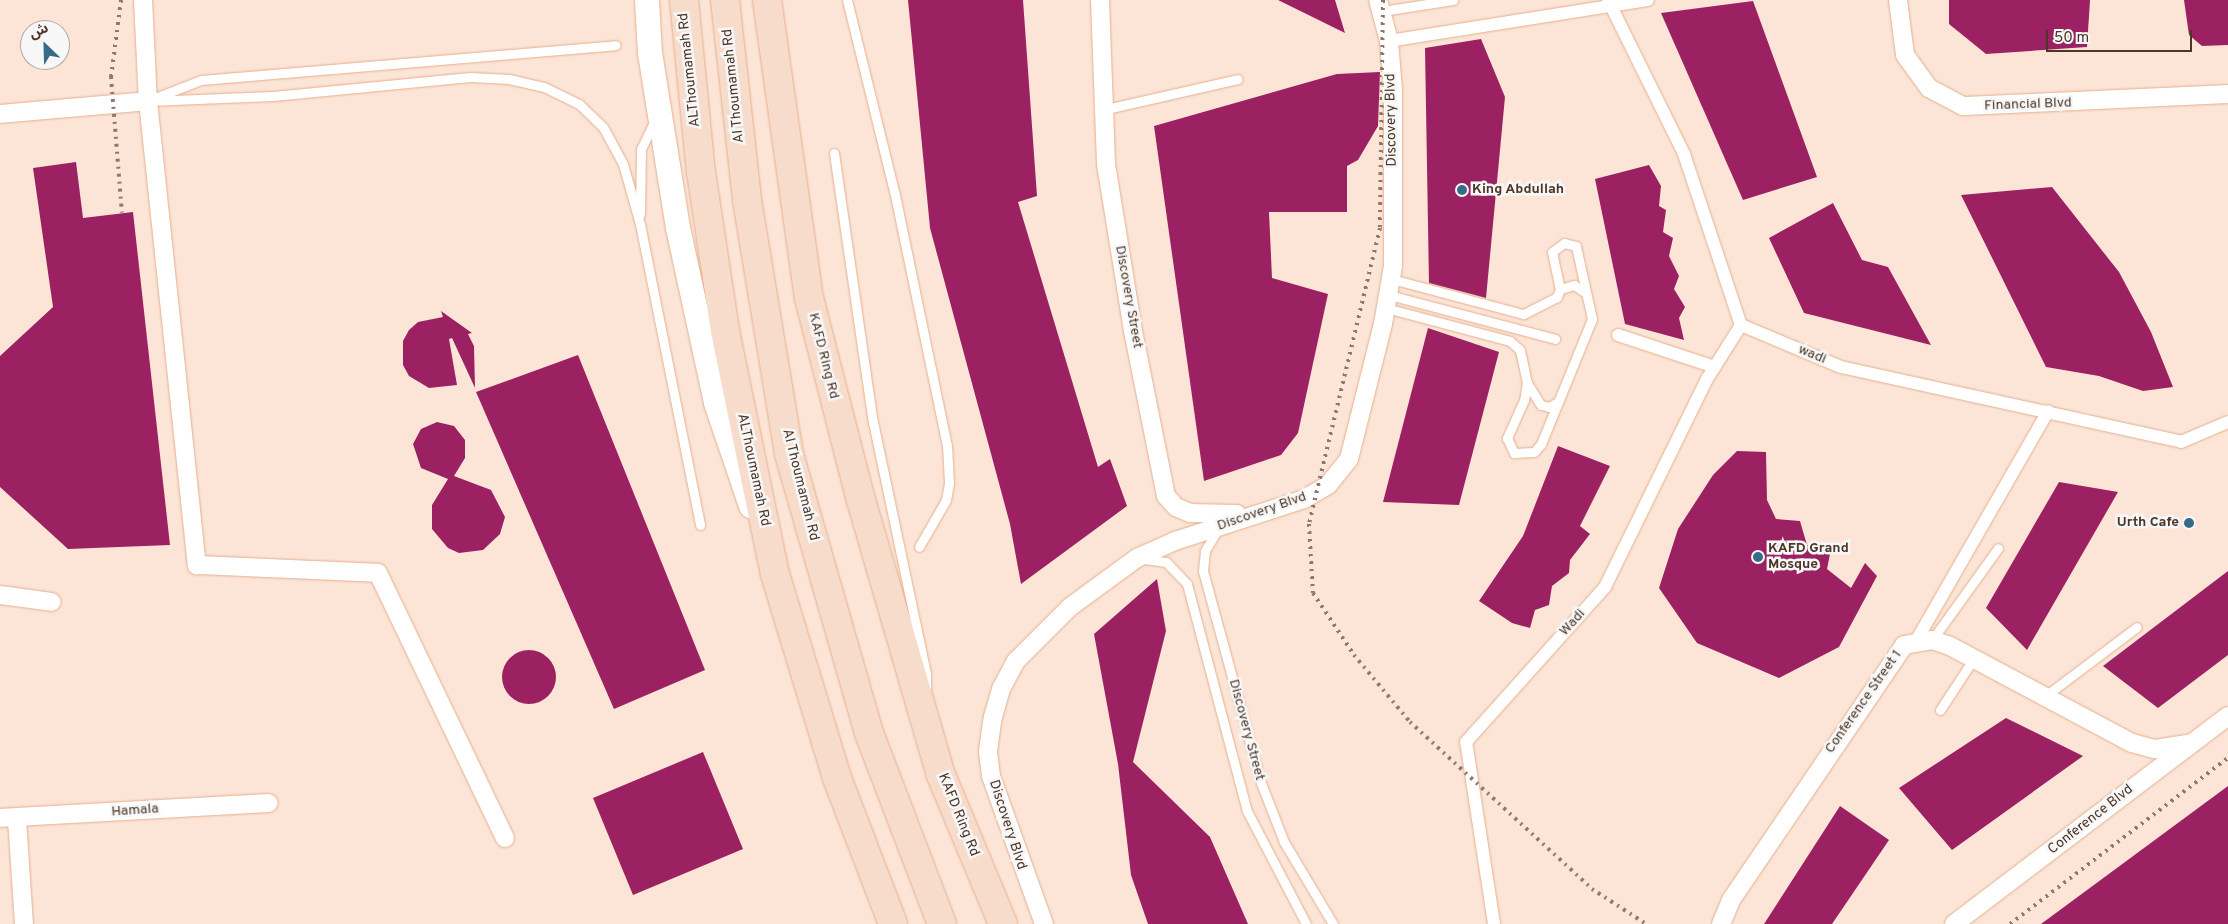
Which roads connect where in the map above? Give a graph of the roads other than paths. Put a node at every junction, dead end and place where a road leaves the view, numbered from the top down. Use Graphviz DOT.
graph roads {
  1 [pos="142,0"];
  2 [pos="646,0"];
  3 [pos="684,0"];
  4 [pos="725,0"];
  5 [pos="767,0"];
  6 [pos="847,0"];
  7 [pos="1100,0"];
  8 [pos="1453,0"];
  9 [pos="1648,0"];
  10 [pos="1898,0"];
  11 [pos="1608,3"];
  12 [pos="1380,6"];
  13 [pos="1390,42"];
  14 [pos="616,45"];
  15 [pos="1238,79"];
  16 [pos="2228,94"];
  17 [pos="148,101"];
  18 [pos="1102,110"];
  19 [pos="660,111"];
  20 [pos="0,114"];
  21 [pos="834,153"];
  22 [pos="640,224"];
  23 [pos="1560,289"];
  24 [pos="1586,293"];
  25 [pos="1389,294"];
  26 [pos="1741,325"];
  27 [pos="1618,335"];
  28 [pos="1555,339"];
  29 [pos="1715,367"];
  30 [pos="1527,382"];
  31 [pos="1558,402"];
  32 [pos="2048,411"];
  33 [pos="2228,422"];
  34 [pos="1256,513"];
  35 [pos="700,525"];
  36 [pos="1220,526"];
  37 [pos="919,547"];
  38 [pos="1998,548"];
  39 [pos="1137,558"];
  40 [pos="775,574"];
  41 [pos="0,596"];
  42 [pos="52,602"];
  43 [pos="2138,627"];
  44 [pos="1924,640"];
  45 [pos="1974,658"];
  46 [pos="2044,698"];
  47 [pos="920,703"];
  48 [pos="1940,710"];
  49 [pos="2228,716"];
  50 [pos="2191,742"];
  51 [pos="269,803"];
  52 [pos="8,819"];
  53 [pos="505,838"];
  54 [pos="24,924"];
  55 [pos="893,924"];
  56 [pos="942,924"];
  57 [pos="1003,924"];
  58 [pos="1044,924"];
  59 [pos="1306,924"];
  60 [pos="1332,924"];
  61 [pos="1494,924"];
  62 [pos="1721,924"];
  63 [pos="1954,924"];
  1 -- 17 [label="street"];
  2 -- 19 [label="main road"];
  3 -- 40 [label="main road, ALThoumamah Rd"];
  4 -- 56 [label="main road, Al Thoumamah Rd"];
  5 -- 47 [label="main road, KAFD Ring Rd"];
  6 -- 37 [label="lane"];
  7 -- 18 [label="street, Discovery Street"];
  8 -- 12 [label="lane"];
  9 -- 11 [label="street"];
  10 -- 16 [label="street, Financial Blvd"];
  11 -- 13 [label="street"];
  11 -- 26 [label="street"];
  12 -- 13 [label="street, Discovery Blvd"];
  13 -- 25 [label="street, Discovery Blvd"];
  14 -- 17 [label="lane"];
  15 -- 18 [label="lane"];
  17 -- 20 [label="street"];
  17 -- 22 [label="lane"];
  17 -- 53 [label="street"];
  18 -- 34 [label="street, Discovery Street"];
  19 -- 22 [label="lane"];
  19 -- 40 [label="main road"];
  21 -- 47 [label="lane"];
  22 -- 35 [label="lane"];
  23 -- 24 [label="lane"];
  23 -- 24 [label="lane"];
  23 -- 25 [label="lane"];
  24 -- 31 [label="lane"];
  25 -- 28 [label="lane"];
  25 -- 30 [label="lane"];
  25 -- 34 [label="street, Discovery Blvd"];
  26 -- 29 [label="street, Wadi"];
  26 -- 32 [label="street, wadi"];
  27 -- 29 [label="street"];
  29 -- 61 [label="street, Wadi"];
  30 -- 31 [label="lane"];
  30 -- 31 [label="lane"];
  32 -- 33 [label="street, wadi"];
  32 -- 44 [label="street"];
  34 -- 36 [label="street, Discovery Blvd"];
  36 -- 39 [label="street, Discovery Blvd"];
  36 -- 60 [label="lane, Discovery Street"];
  38 -- 44 [label="lane"];
  39 -- 58 [label="street, Discovery Blvd"];
  39 -- 59 [label="lane, Discovery Street"];
  40 -- 55 [label="main road, ALThoumamah Rd"];
  41 -- 42 [label="street"];
  43 -- 46 [label="lane"];
  44 -- 45 [label="street"];
  44 -- 62 [label="street, Conference Street 1"];
  45 -- 46 [label="street"];
  45 -- 48 [label="lane"];
  46 -- 50 [label="street"];
  47 -- 57 [label="main road, KAFD Ring Rd"];
  49 -- 50 [label="street, Conference Blvd"];
  50 -- 63 [label="street, Conference Blvd"];
  51 -- 52 [label="street, Hamala"];
  52 -- 54 [label="street"];
}
